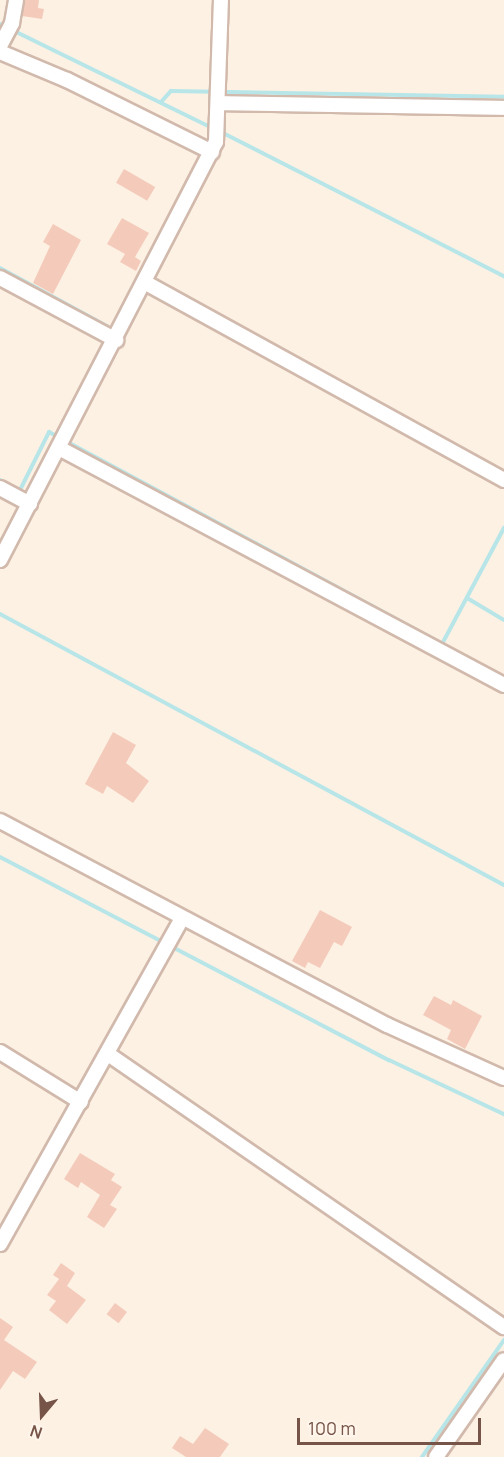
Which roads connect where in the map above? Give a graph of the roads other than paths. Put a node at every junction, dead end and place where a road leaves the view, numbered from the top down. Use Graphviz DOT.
graph roads {
  1 [pos="16,0"];
  2 [pos="222,0"];
  3 [pos="0,46"];
  4 [pos="0,52"];
  5 [pos="219,95"];
  6 [pos="504,108"];
  7 [pos="214,147"];
  8 [pos="0,278"];
  9 [pos="146,283"];
  10 [pos="116,340"];
  11 [pos="62,443"];
  12 [pos="504,480"];
  13 [pos="0,488"];
  14 [pos="30,504"];
  15 [pos="0,560"];
  16 [pos="504,685"];
  17 [pos="0,821"];
  18 [pos="182,919"];
  19 [pos="0,1052"];
  20 [pos="108,1054"];
  21 [pos="504,1078"];
  22 [pos="81,1102"];
  23 [pos="0,1244"];
  24 [pos="504,1327"];
  25 [pos="504,1360"];
  26 [pos="436,1457"];
  1 -- 3 [label="street"];
  2 -- 5 [label="street"];
  4 -- 7 [label="street"];
  5 -- 6 [label="street"];
  5 -- 7 [label="street"];
  7 -- 9 [label="street"];
  8 -- 10 [label="street"];
  9 -- 10 [label="street"];
  9 -- 12 [label="street"];
  10 -- 11 [label="street"];
  11 -- 14 [label="street"];
  11 -- 16 [label="street"];
  13 -- 14 [label="street"];
  14 -- 15 [label="street"];
  17 -- 18 [label="street"];
  18 -- 20 [label="street"];
  18 -- 21 [label="street"];
  19 -- 22 [label="street"];
  20 -- 22 [label="street"];
  20 -- 24 [label="street"];
  22 -- 23 [label="street"];
  25 -- 26 [label="street"];
}
